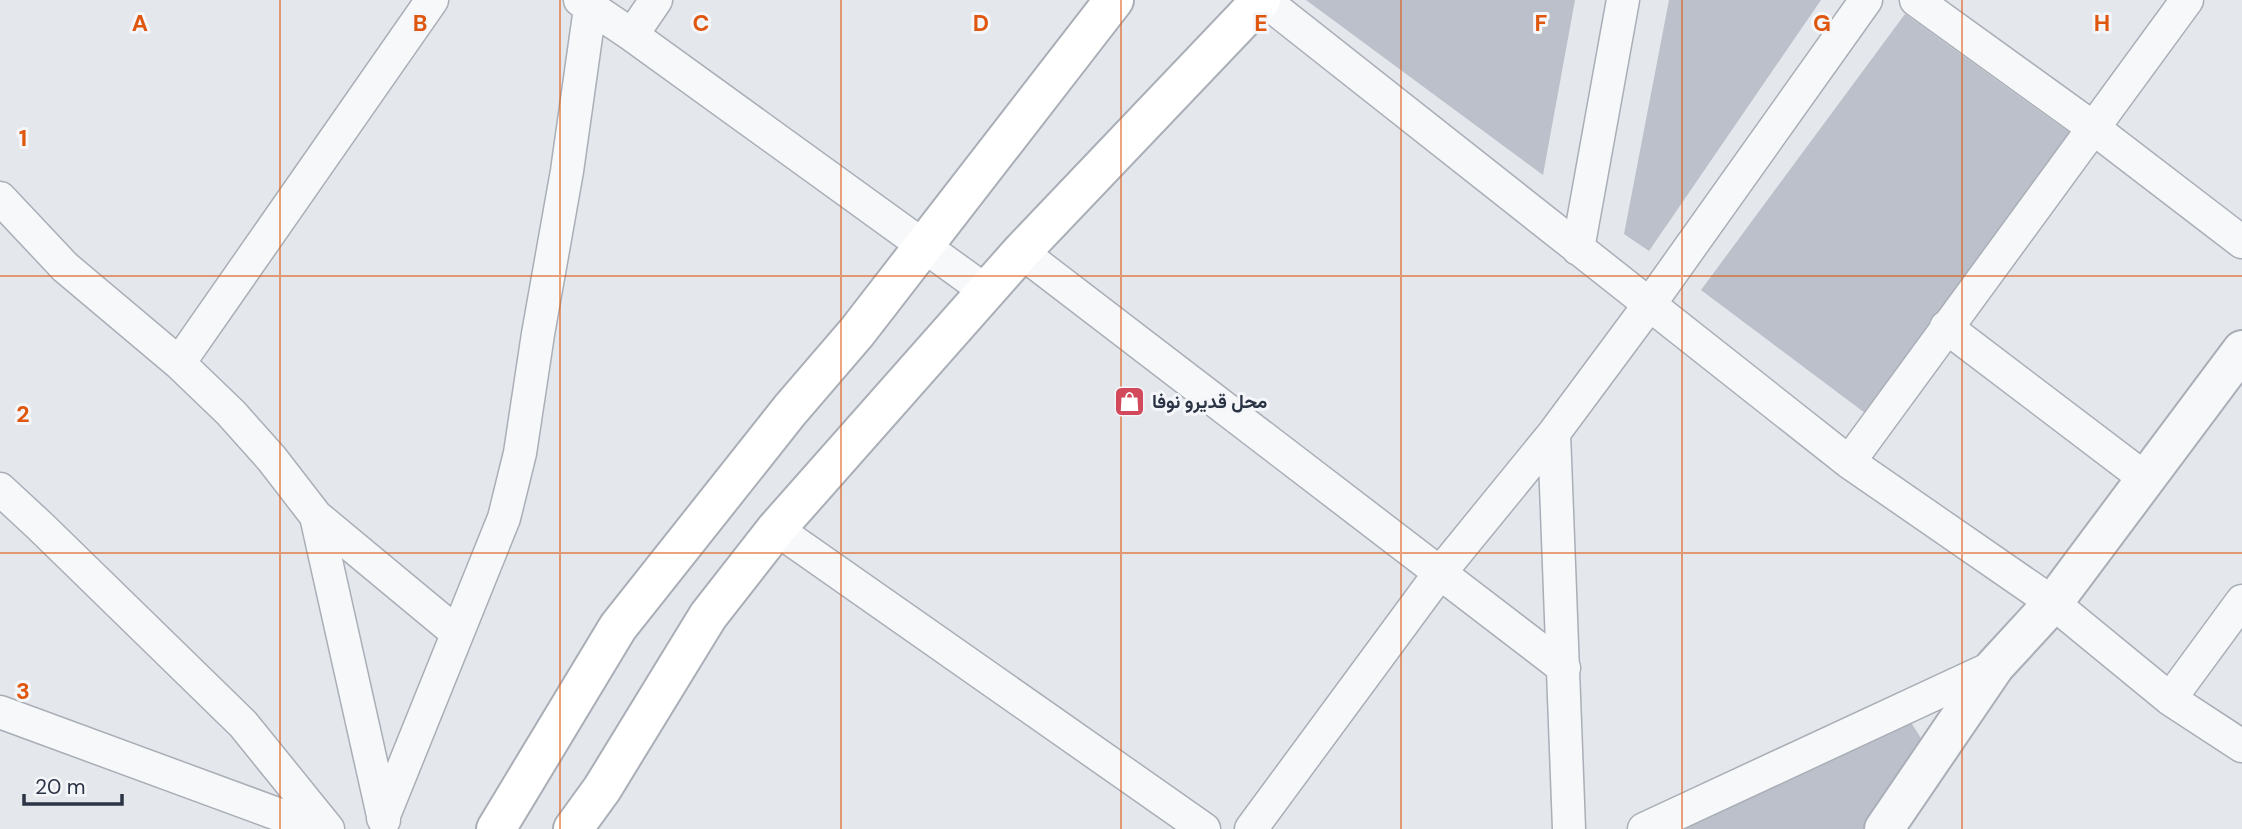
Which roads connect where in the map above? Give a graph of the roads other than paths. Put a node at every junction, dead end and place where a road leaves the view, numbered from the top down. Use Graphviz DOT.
graph roads {
  1 [pos="432,0"];
  2 [pos="656,0"];
  3 [pos="1114,0"];
  4 [pos="1263,0"];
  5 [pos="1623,0"];
  6 [pos="1866,0"];
  7 [pos="1916,0"];
  8 [pos="2187,0"];
  9 [pos="585,4"];
  10 [pos="632,35"];
  11 [pos="2092,127"];
  12 [pos="0,198"];
  13 [pos="2242,242"];
  14 [pos="925,245"];
  15 [pos="1578,249"];
  16 [pos="1021,252"];
  17 [pos="986,291"];
  18 [pos="1649,305"];
  19 [pos="1946,327"];
  20 [pos="2242,350"];
  21 [pos="179,363"];
  22 [pos="1554,433"];
  23 [pos="1849,462"];
  24 [pos="2146,479"];
  25 [pos="0,489"];
  26 [pos="316,516"];
  27 [pos="776,529"];
  28 [pos="1439,574"];
  29 [pos="2242,601"];
  30 [pos="2053,603"];
  31 [pos="457,633"];
  32 [pos="1995,666"];
  33 [pos="1564,668"];
  34 [pos="2170,699"];
  35 [pos="0,712"];
  36 [pos="2242,746"];
  37 [pos="384,823"];
  38 [pos="318,829"];
  39 [pos="328,829"];
  40 [pos="496,829"];
  41 [pos="573,829"];
  42 [pos="1204,829"];
  43 [pos="1251,829"];
  44 [pos="1569,829"];
  45 [pos="1644,829"];
  46 [pos="1884,829"];
  1 -- 21 [label="street"];
  2 -- 10 [label="street"];
  3 -- 14 [label="main road"];
  4 -- 15 [label="street"];
  4 -- 16 [label="main road"];
  5 -- 15 [label="street"];
  6 -- 18 [label="street"];
  7 -- 11 [label="street"];
  8 -- 11 [label="street"];
  9 -- 10 [label="street"];
  9 -- 31 [label="street"];
  10 -- 14 [label="street"];
  11 -- 13 [label="street"];
  11 -- 19 [label="street"];
  12 -- 21 [label="street"];
  14 -- 17 [label="street"];
  14 -- 40 [label="main road"];
  15 -- 18 [label="street"];
  16 -- 17 [label="main road"];
  16 -- 28 [label="street"];
  17 -- 27 [label="main road"];
  18 -- 22 [label="street"];
  18 -- 23 [label="street"];
  19 -- 23 [label="street"];
  19 -- 24 [label="street"];
  20 -- 24 [label="street"];
  21 -- 26 [label="street"];
  22 -- 28 [label="street"];
  22 -- 33 [label="street"];
  23 -- 30 [label="street"];
  24 -- 30 [label="street"];
  25 -- 39 [label="street"];
  26 -- 31 [label="street"];
  26 -- 37 [label="street"];
  27 -- 41 [label="main road"];
  27 -- 42 [label="street"];
  28 -- 33 [label="street"];
  28 -- 43 [label="street"];
  29 -- 34 [label="street"];
  30 -- 32 [label="street"];
  30 -- 34 [label="street"];
  31 -- 37 [label="street"];
  32 -- 45 [label="street"];
  32 -- 46 [label="street"];
  33 -- 44 [label="street"];
  34 -- 36 [label="street"];
  35 -- 38 [label="street"];
}
